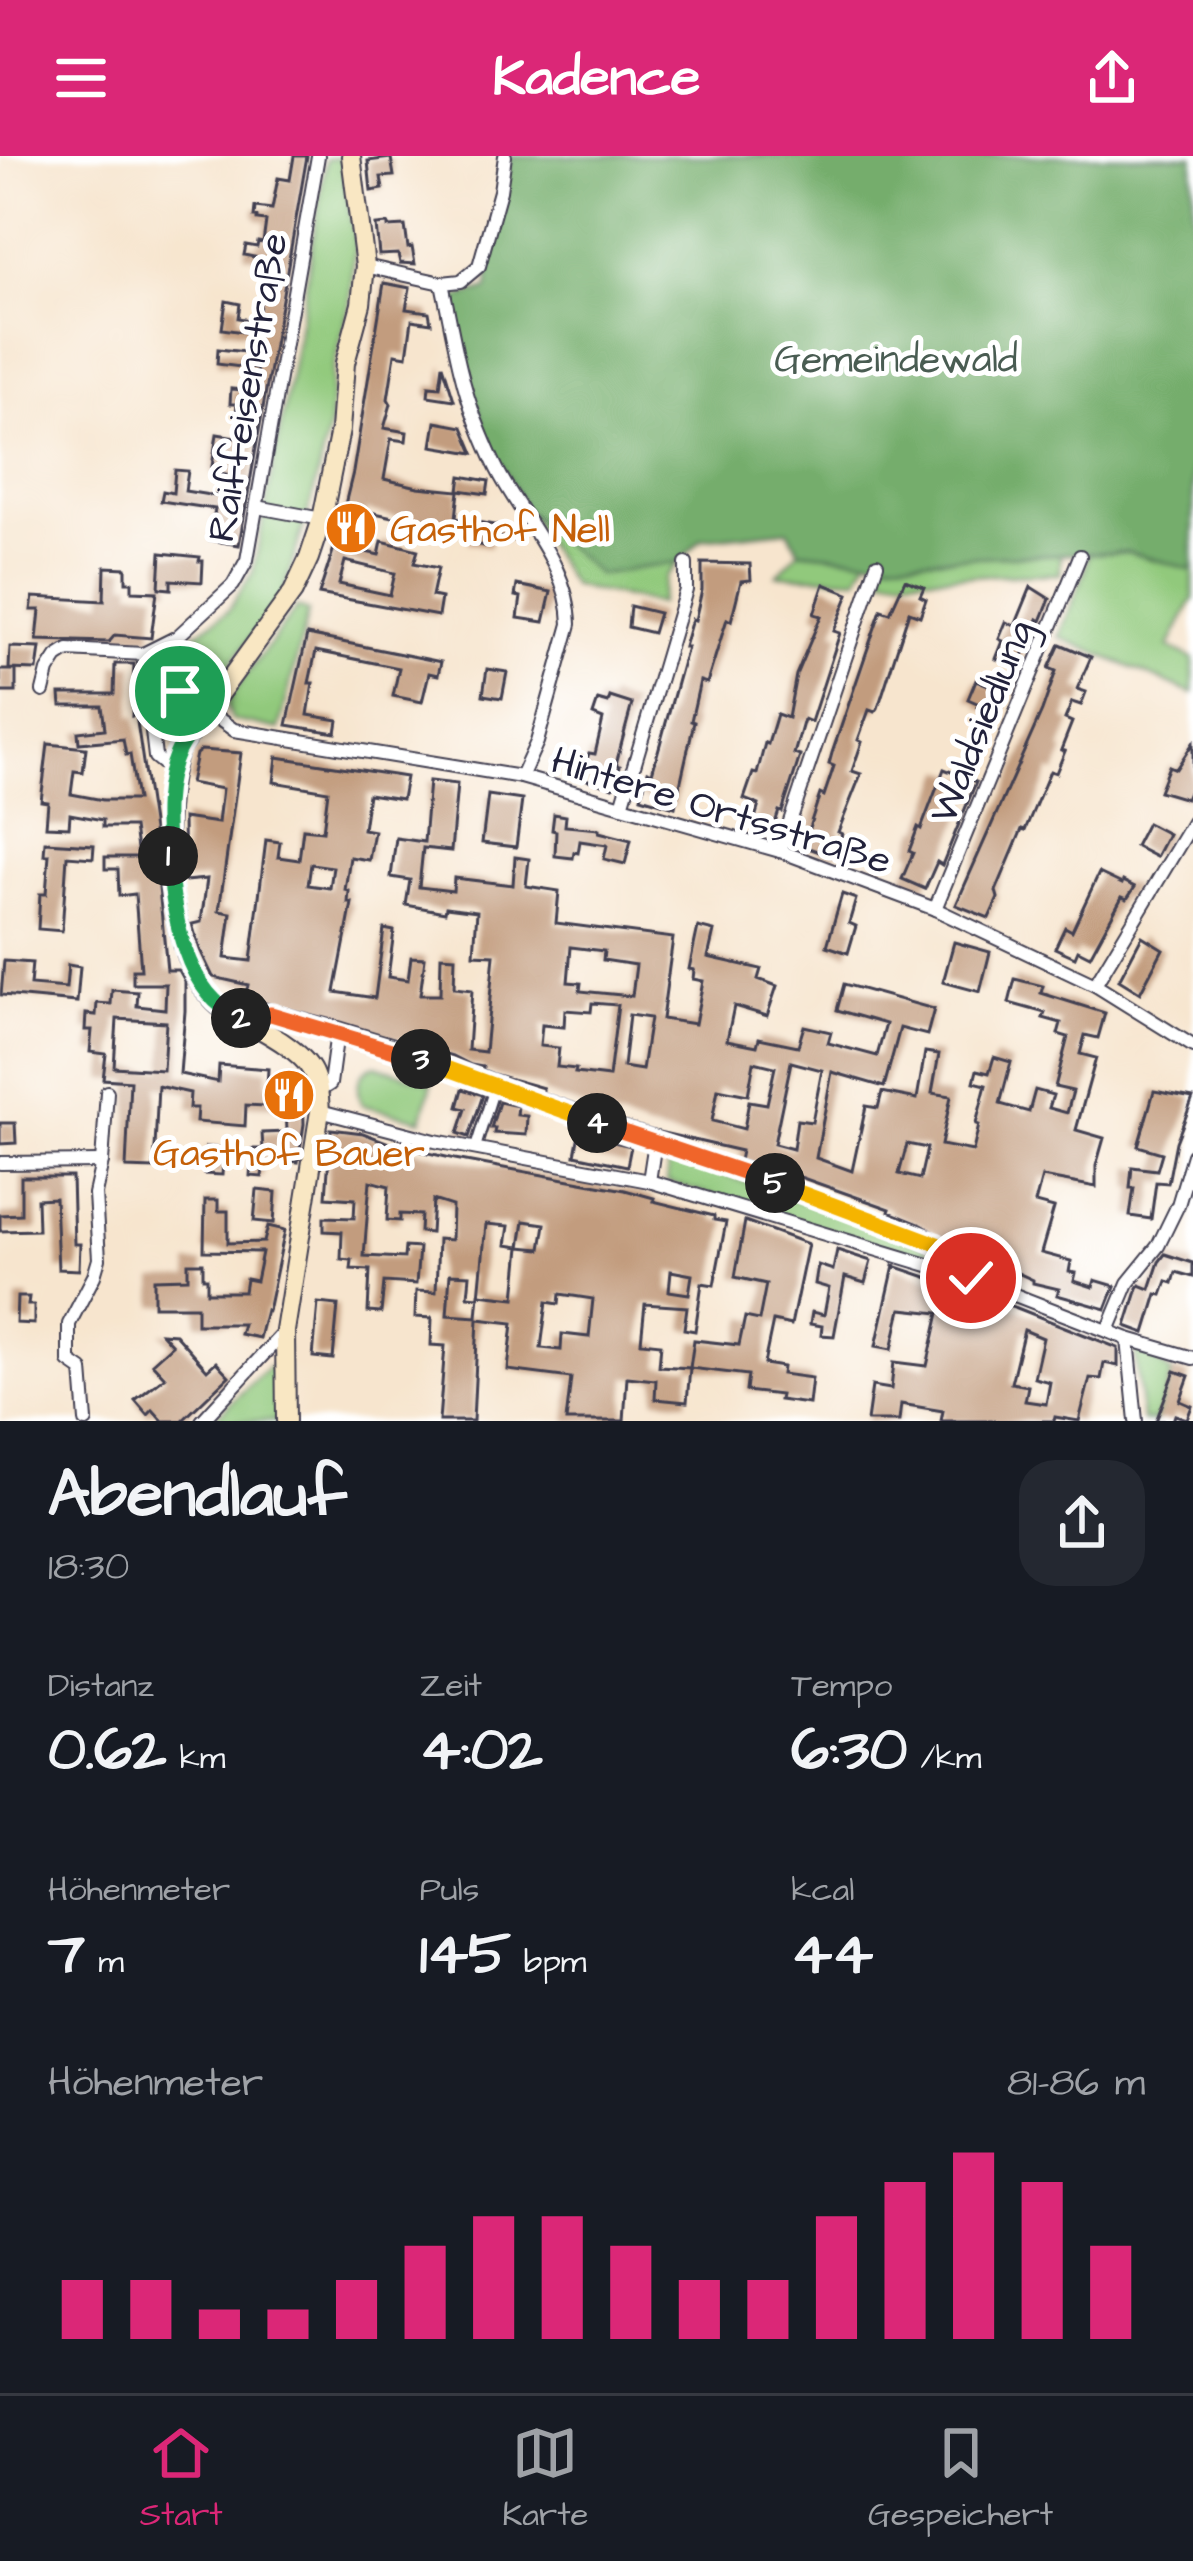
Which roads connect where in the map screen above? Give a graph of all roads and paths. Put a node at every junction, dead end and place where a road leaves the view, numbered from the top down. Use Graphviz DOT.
graph roads {
  1 [pos="318,156"];
  2 [pos="351,156"];
  3 [pos="505,156"];
  4 [pos="365,266"];
  5 [pos="442,283"];
  6 [pos="257,507"];
  7 [pos="322,518"];
  8 [pos="1080,556"];
  9 [pos="686,564"];
  10 [pos="878,564"];
  11 [pos="143,654"];
  12 [pos="145,676"];
  13 [pos="43,692"];
  14 [pos="205,711"];
  15 [pos="171,770"];
  16 [pos="521,777"];
  17 [pos="622,806"];
  18 [pos="1193,822"];
  19 [pos="780,851"];
  20 [pos="935,909"];
  21 [pos="1095,985"];
  22 [pos="238,1018"];
  23 [pos="337,1032"];
  24 [pos="1193,1046"];
  25 [pos="495,1086"];
  26 [pos="106,1092"];
  27 [pos="319,1101"];
  28 [pos="656,1142"];
  29 [pos="475,1149"];
  30 [pos="1193,1155"];
  31 [pos="102,1162"];
  32 [pos="0,1163"];
  33 [pos="649,1181"];
  34 [pos="971,1278"];
  35 [pos="1108,1330"];
  36 [pos="285,1331"];
  37 [pos="1129,1339"];
  38 [pos="1193,1358"];
  39 [pos="86,1421"];
  40 [pos="202,1421"];
  41 [pos="286,1421"];
  42 [pos="1136,1421"];
  1 -- 6 [label="street, Raiffeisenstraße"];
  2 -- 4 [label="main road"];
  3 -- 5 [label="street"];
  4 -- 5 [label="street"];
  4 -- 7 [label="main road"];
  5 -- 16 [label="street"];
  6 -- 7 [label="street"];
  6 -- 11 [label="street, Raiffeisenstraße"];
  7 -- 14 [label="main road"];
  8 -- 20 [label="street, Waldsiedlung"];
  9 -- 17 [label="street"];
  10 -- 19 [label="street"];
  11 -- 12 [label="street"];
  11 -- 13 [label="street"];
  12 -- 14 [label="street, Hintere Ortsstraße"];
  12 -- 15 [label="street"];
  14 -- 15 [label="main road"];
  14 -- 16 [label="street, Hintere Ortsstraße"];
  15 -- 22 [label="main road"];
  16 -- 17 [label="street, Hintere Ortsstraße"];
  17 -- 19 [label="street, Hintere Ortsstraße"];
  18 -- 21 [label="street"];
  19 -- 20 [label="street, Hintere Ortsstraße"];
  20 -- 21 [label="street, Hintere Ortsstraße"];
  21 -- 24 [label="street, Hintere Ortsstraße"];
  22 -- 23 [label="street"];
  22 -- 27 [label="main road"];
  23 -- 25 [label="street"];
  23 -- 27 [label="street"];
  25 -- 28 [label="street"];
  25 -- 29 [label="street"];
  26 -- 31 [label="street"];
  27 -- 29 [label="street"];
  27 -- 36 [label="main road"];
  28 -- 33 [label="street"];
  28 -- 34 [label="street"];
  29 -- 33 [label="street"];
  30 -- 35 [label="street"];
  31 -- 32 [label="street"];
  31 -- 39 [label="street"];
  33 -- 34 [label="street"];
  34 -- 35 [label="street"];
  35 -- 37 [label="street"];
  36 -- 40 [label="street"];
  36 -- 41 [label="main road"];
  37 -- 38 [label="street"];
  37 -- 42 [label="street"];
}
